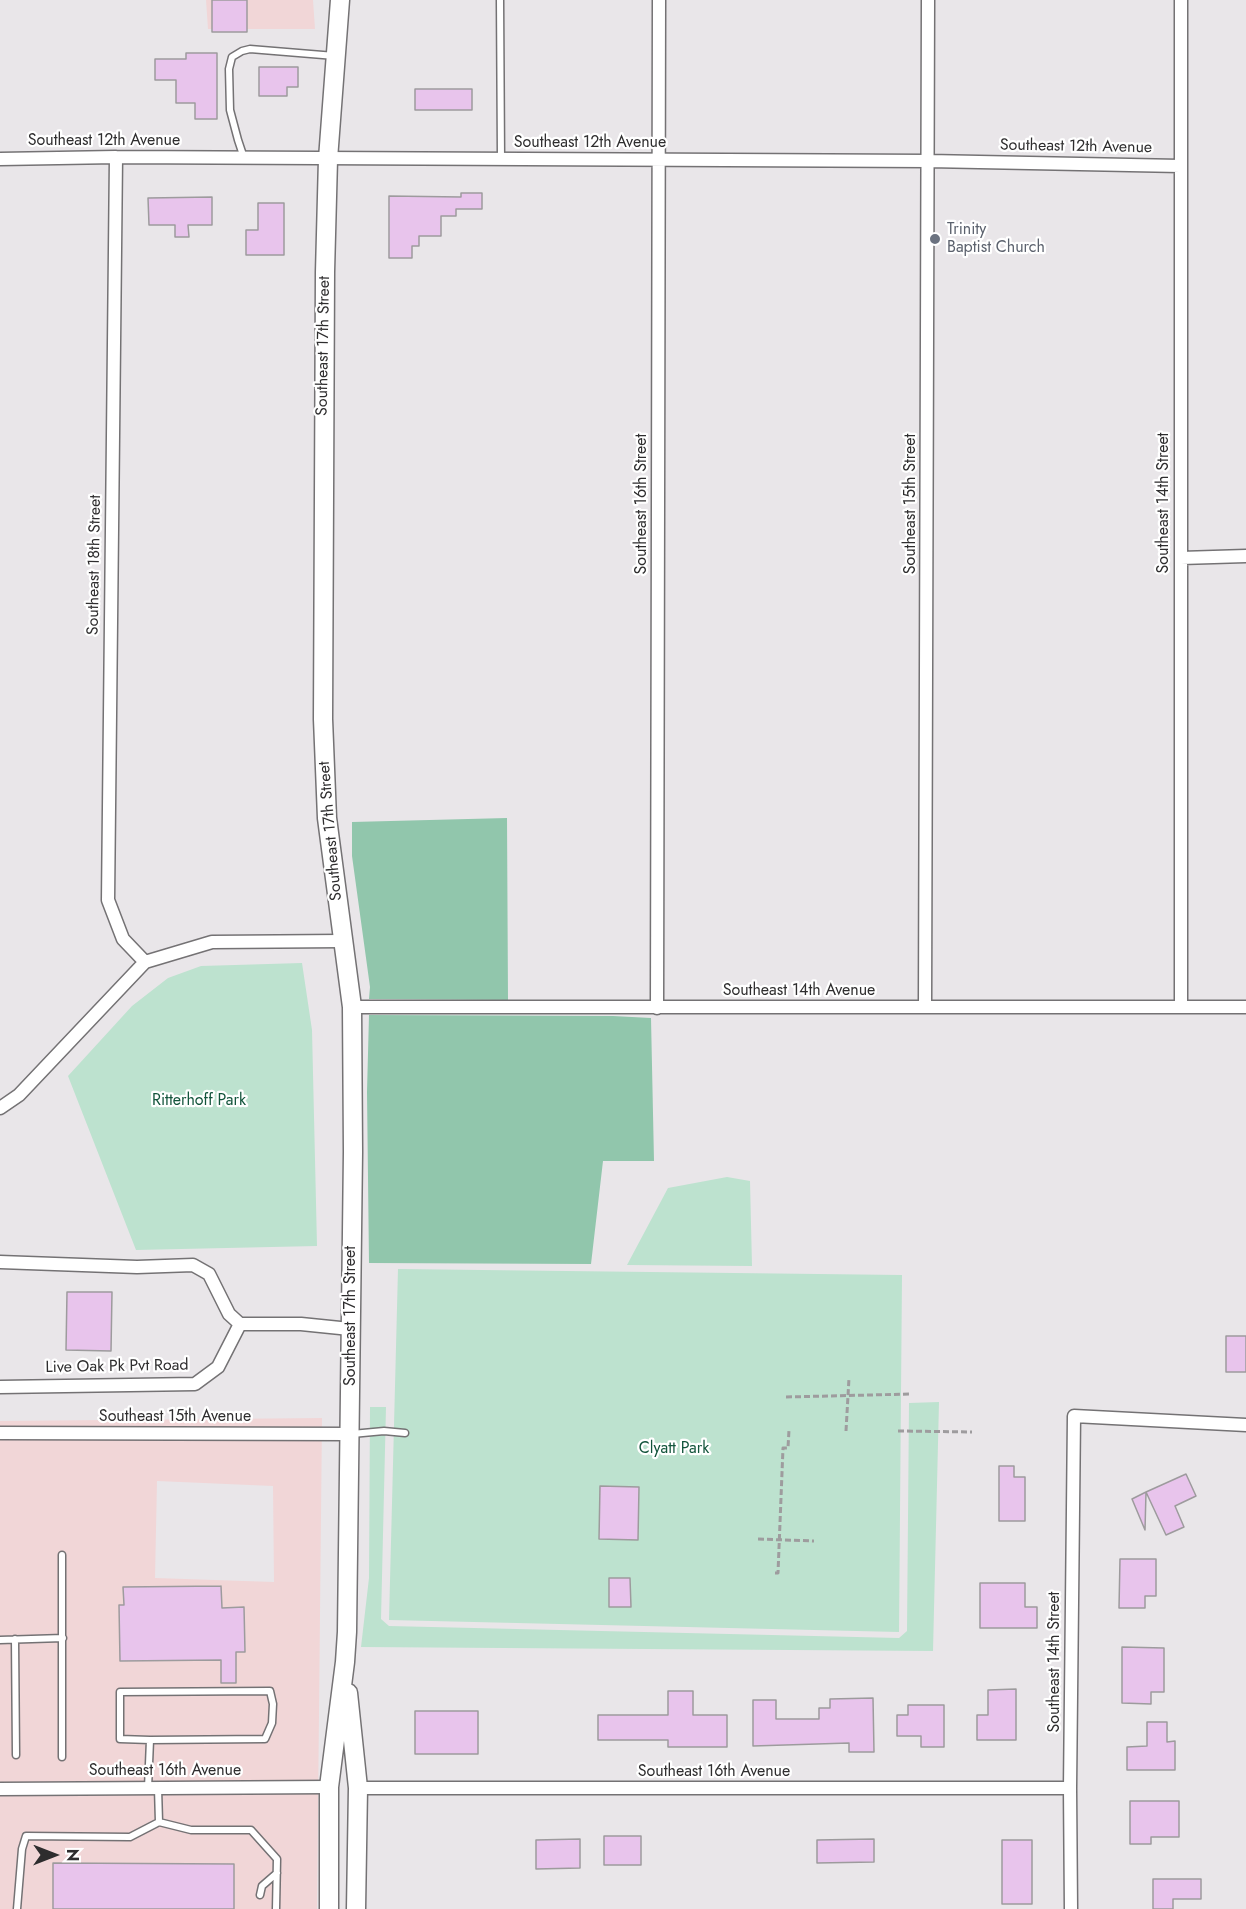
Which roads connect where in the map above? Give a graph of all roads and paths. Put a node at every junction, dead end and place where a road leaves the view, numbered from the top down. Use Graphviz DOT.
graph roads {
  1 [pos="340,0"];
  2 [pos="500,0"];
  3 [pos="659,0"];
  4 [pos="928,0"];
  5 [pos="1181,0"];
  6 [pos="336,56"];
  7 [pos="116,157"];
  8 [pos="245,158"];
  9 [pos="0,159"];
  10 [pos="328,159"];
  11 [pos="501,160"];
  12 [pos="660,160"];
  13 [pos="929,161"];
  14 [pos="1180,166"];
  15 [pos="1246,556"];
  16 [pos="1181,558"];
  17 [pos="343,941"];
  18 [pos="145,962"];
  19 [pos="1181,1006"];
  20 [pos="352,1007"];
  21 [pos="925,1007"];
  22 [pos="1246,1007"];
  23 [pos="657,1008"];
  24 [pos="0,1108"];
  25 [pos="0,1262"];
  26 [pos="240,1324"];
  27 [pos="350,1329"];
  28 [pos="849,1378"];
  29 [pos="0,1387"];
  30 [pos="911,1394"];
  31 [pos="848,1395"];
  32 [pos="786,1397"];
  33 [pos="1246,1425"];
  34 [pos="789,1430"];
  35 [pos="846,1431"];
  36 [pos="898,1431"];
  37 [pos="972,1432"];
  38 [pos="0,1433"];
  39 [pos="405,1433"];
  40 [pos="350,1434"];
  41 [pos="758,1539"];
  42 [pos="779,1540"];
  43 [pos="814,1541"];
  44 [pos="62,1555"];
  45 [pos="775,1573"];
  46 [pos="63,1638"];
  47 [pos="15,1639"];
  48 [pos="0,1640"];
  49 [pos="345,1662"];
  50 [pos="150,1740"];
  51 [pos="16,1755"];
  52 [pos="62,1757"];
  53 [pos="329,1787"];
  54 [pos="153,1788"];
  55 [pos="358,1788"];
  56 [pos="1071,1788"];
  57 [pos="0,1789"];
  58 [pos="159,1822"];
  59 [pos="277,1873"];
  60 [pos="260,1895"];
  61 [pos="17,1909"];
  62 [pos="276,1909"];
  63 [pos="329,1909"];
  64 [pos="356,1909"];
  65 [pos="1071,1909"];
  1 -- 6 [label="main road, Southeast 17th Street"];
  2 -- 11 [label="lane"];
  3 -- 12 [label="street, Southeast 16th Street"];
  4 -- 13 [label="street, Southeast 15th Street"];
  5 -- 14 [label="street, Southeast 14th Street"];
  6 -- 8 [label="lane"];
  6 -- 10 [label="main road, Southeast 17th Street"];
  7 -- 8 [label="street, Southeast 12th Avenue"];
  7 -- 9 [label="street, Southeast 12th Avenue"];
  7 -- 18 [label="street, Southeast 18th Street"];
  8 -- 10 [label="street, Southeast 12th Avenue"];
  10 -- 11 [label="street, Southeast 12th Avenue"];
  10 -- 17 [label="main road, Southeast 17th Street"];
  11 -- 12 [label="street, Southeast 12th Avenue"];
  12 -- 13 [label="street, Southeast 12th Avenue"];
  12 -- 23 [label="street, Southeast 16th Street"];
  13 -- 14 [label="street, Southeast 12th Avenue"];
  13 -- 21 [label="street, Southeast 15th Street"];
  14 -- 16 [label="street, Southeast 14th Street"];
  15 -- 16 [label="street"];
  16 -- 19 [label="street, Southeast 14th Street"];
  17 -- 18 [label="street"];
  17 -- 20 [label="main road, Southeast 17th Street"];
  18 -- 24 [label="street"];
  19 -- 21 [label="street, Southeast 14th Avenue"];
  19 -- 22 [label="street, Southeast 14th Avenue"];
  20 -- 23 [label="street, Southeast 14th Avenue"];
  20 -- 27 [label="main road, Southeast 17th Street"];
  21 -- 23 [label="street, Southeast 14th Avenue"];
  25 -- 26 [label="street"];
  26 -- 27 [label="street"];
  26 -- 29 [label="street, Live Oak Pk Pvt Road"];
  27 -- 40 [label="main road, Southeast 17th Street"];
  28 -- 31 [label="path"];
  30 -- 31 [label="path"];
  31 -- 32 [label="path"];
  31 -- 35 [label="path"];
  33 -- 56 [label="street, Southeast 14th Street"];
  34 -- 42 [label="path"];
  36 -- 37 [label="path"];
  38 -- 40 [label="street, Southeast 15th Avenue"];
  39 -- 40 [label="lane"];
  40 -- 49 [label="main road, Southeast 17th Street"];
  41 -- 42 [label="path"];
  42 -- 43 [label="path"];
  42 -- 45 [label="path"];
  44 -- 46 [label="lane"];
  46 -- 47 [label="lane"];
  46 -- 52 [label="lane"];
  47 -- 48 [label="lane"];
  47 -- 51 [label="lane"];
  49 -- 53 [label="main road, Southeast 17th Street"];
  49 -- 55 [label="main road, Southeast 17th Street"];
  50 -- 50 [label="lane"];
  50 -- 54 [label="lane"];
  53 -- 54 [label="street, Southeast 16th Avenue"];
  53 -- 63 [label="main road, Southeast 17th Street"];
  54 -- 57 [label="street, Southeast 16th Avenue"];
  54 -- 58 [label="lane"];
  55 -- 56 [label="street, Southeast 16th Avenue"];
  55 -- 64 [label="main road, Southeast 17th Street"];
  56 -- 65 [label="street, Southeast 14th Street"];
  58 -- 59 [label="lane"];
  58 -- 61 [label="lane"];
  59 -- 60 [label="lane"];
  59 -- 62 [label="lane"];
}
